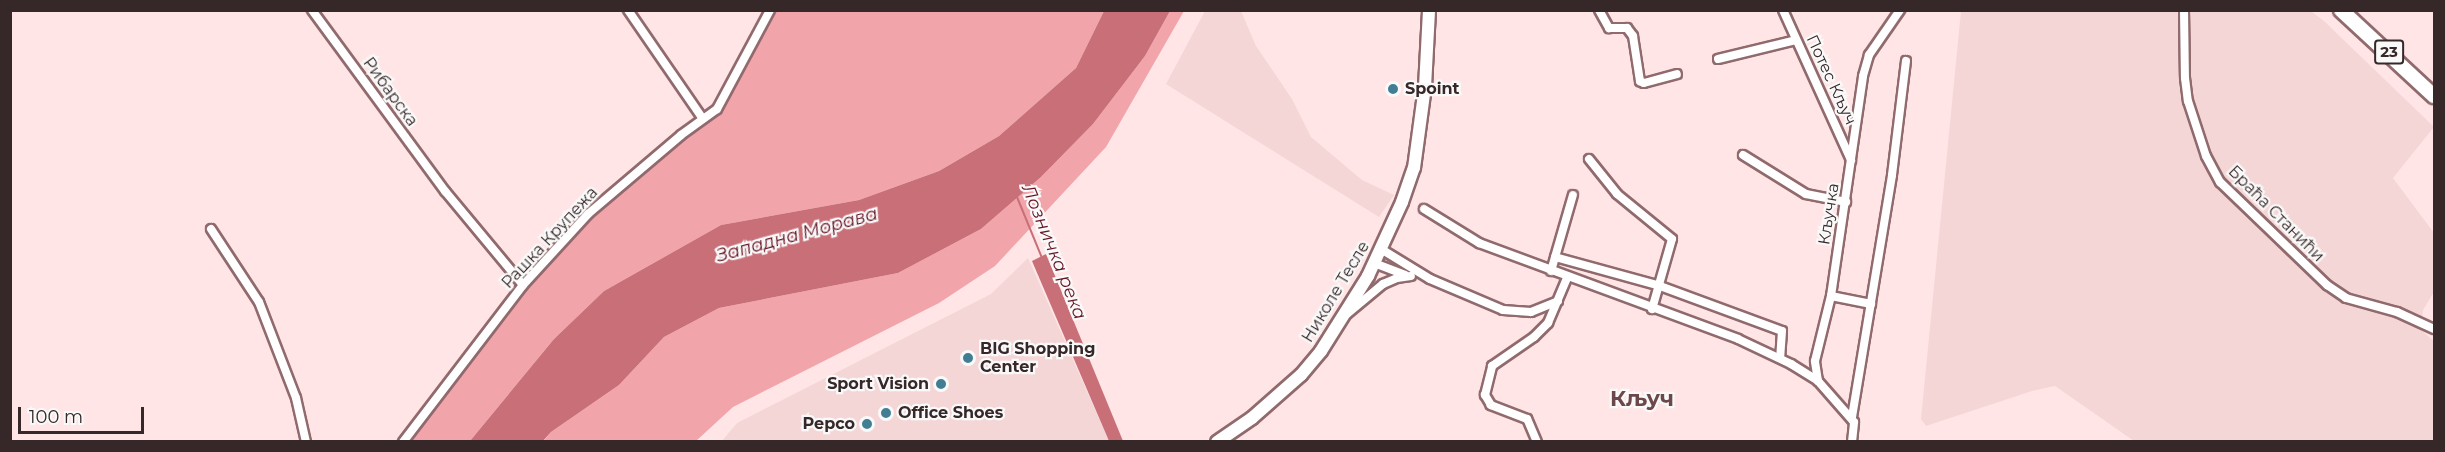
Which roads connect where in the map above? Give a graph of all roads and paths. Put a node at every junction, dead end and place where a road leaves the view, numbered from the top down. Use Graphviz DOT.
graph roads {
  1 [pos="312,10"];
  2 [pos="628,10"];
  3 [pos="770,10"];
  4 [pos="1428,10"];
  5 [pos="1599,10"];
  6 [pos="1783,10"];
  7 [pos="1900,10"];
  8 [pos="2184,10"];
  9 [pos="2341,10"];
  10 [pos="1796,40"];
  11 [pos="1718,59"];
  12 [pos="1906,61"];
  13 [pos="1677,74"];
  14 [pos="2434,96"];
  15 [pos="703,118"];
  16 [pos="1743,155"];
  17 [pos="1589,159"];
  18 [pos="1852,162"];
  19 [pos="1573,195"];
  20 [pos="1846,202"];
  21 [pos="1424,209"];
  22 [pos="211,229"];
  23 [pos="1381,249"];
  24 [pos="1555,257"];
  25 [pos="1374,263"];
  26 [pos="1551,271"];
  27 [pos="1411,276"];
  28 [pos="1567,278"];
  29 [pos="1430,279"];
  30 [pos="523,285"];
  31 [pos="1660,285"];
  32 [pos="1831,296"];
  33 [pos="1558,301"];
  34 [pos="1871,304"];
  35 [pos="1652,309"];
  36 [pos="1532,312"];
  37 [pos="1343,318"];
  38 [pos="2434,329"];
  39 [pos="1541,330"];
  40 [pos="1780,358"];
  41 [pos="1818,381"];
  42 [pos="1852,417"];
  43 [pos="306,441"];
  44 [pos="403,441"];
  45 [pos="1217,441"];
  46 [pos="1537,441"];
  47 [pos="1852,441"];
  1 -- 30 [label="street, Рибарска"];
  2 -- 15 [label="street"];
  3 -- 15 [label="street, Рашка Крупежа"];
  4 -- 23 [label="street, Николе Тесле"];
  5 -- 13 [label="street"];
  6 -- 10 [label="street, Потес Кључ"];
  7 -- 18 [label="street, Кључка"];
  8 -- 38 [label="street, Браћа Станићи"];
  9 -- 14 [label="main road, 23"];
  10 -- 11 [label="street"];
  10 -- 18 [label="street, Потес Кључ"];
  12 -- 34 [label="street"];
  15 -- 30 [label="street, Рашка Крупежа"];
  16 -- 20 [label="street"];
  17 -- 31 [label="street"];
  18 -- 20 [label="street, Кључка"];
  19 -- 24 [label="street"];
  20 -- 32 [label="street, Кључка"];
  21 -- 26 [label="street"];
  22 -- 43 [label="street"];
  23 -- 25 [label="street, Николе Тесле"];
  23 -- 29 [label="street"];
  24 -- 26 [label="street"];
  24 -- 31 [label="street"];
  25 -- 27 [label="street"];
  25 -- 37 [label="street, Николе Тесле"];
  26 -- 28 [label="street"];
  27 -- 29 [label="street"];
  27 -- 37 [label="street"];
  28 -- 33 [label="street"];
  28 -- 35 [label="street"];
  29 -- 36 [label="street"];
  30 -- 44 [label="street, Рашка Крупежа"];
  31 -- 35 [label="street"];
  31 -- 40 [label="street"];
  32 -- 34 [label="street"];
  32 -- 41 [label="street, Кључка"];
  33 -- 36 [label="street"];
  33 -- 39 [label="street"];
  34 -- 42 [label="street"];
  35 -- 40 [label="street"];
  36 -- 39 [label="street"];
  37 -- 45 [label="street, Николе Тесле"];
  39 -- 46 [label="street"];
  40 -- 41 [label="street"];
  41 -- 42 [label="street"];
  42 -- 47 [label="street"];
}
